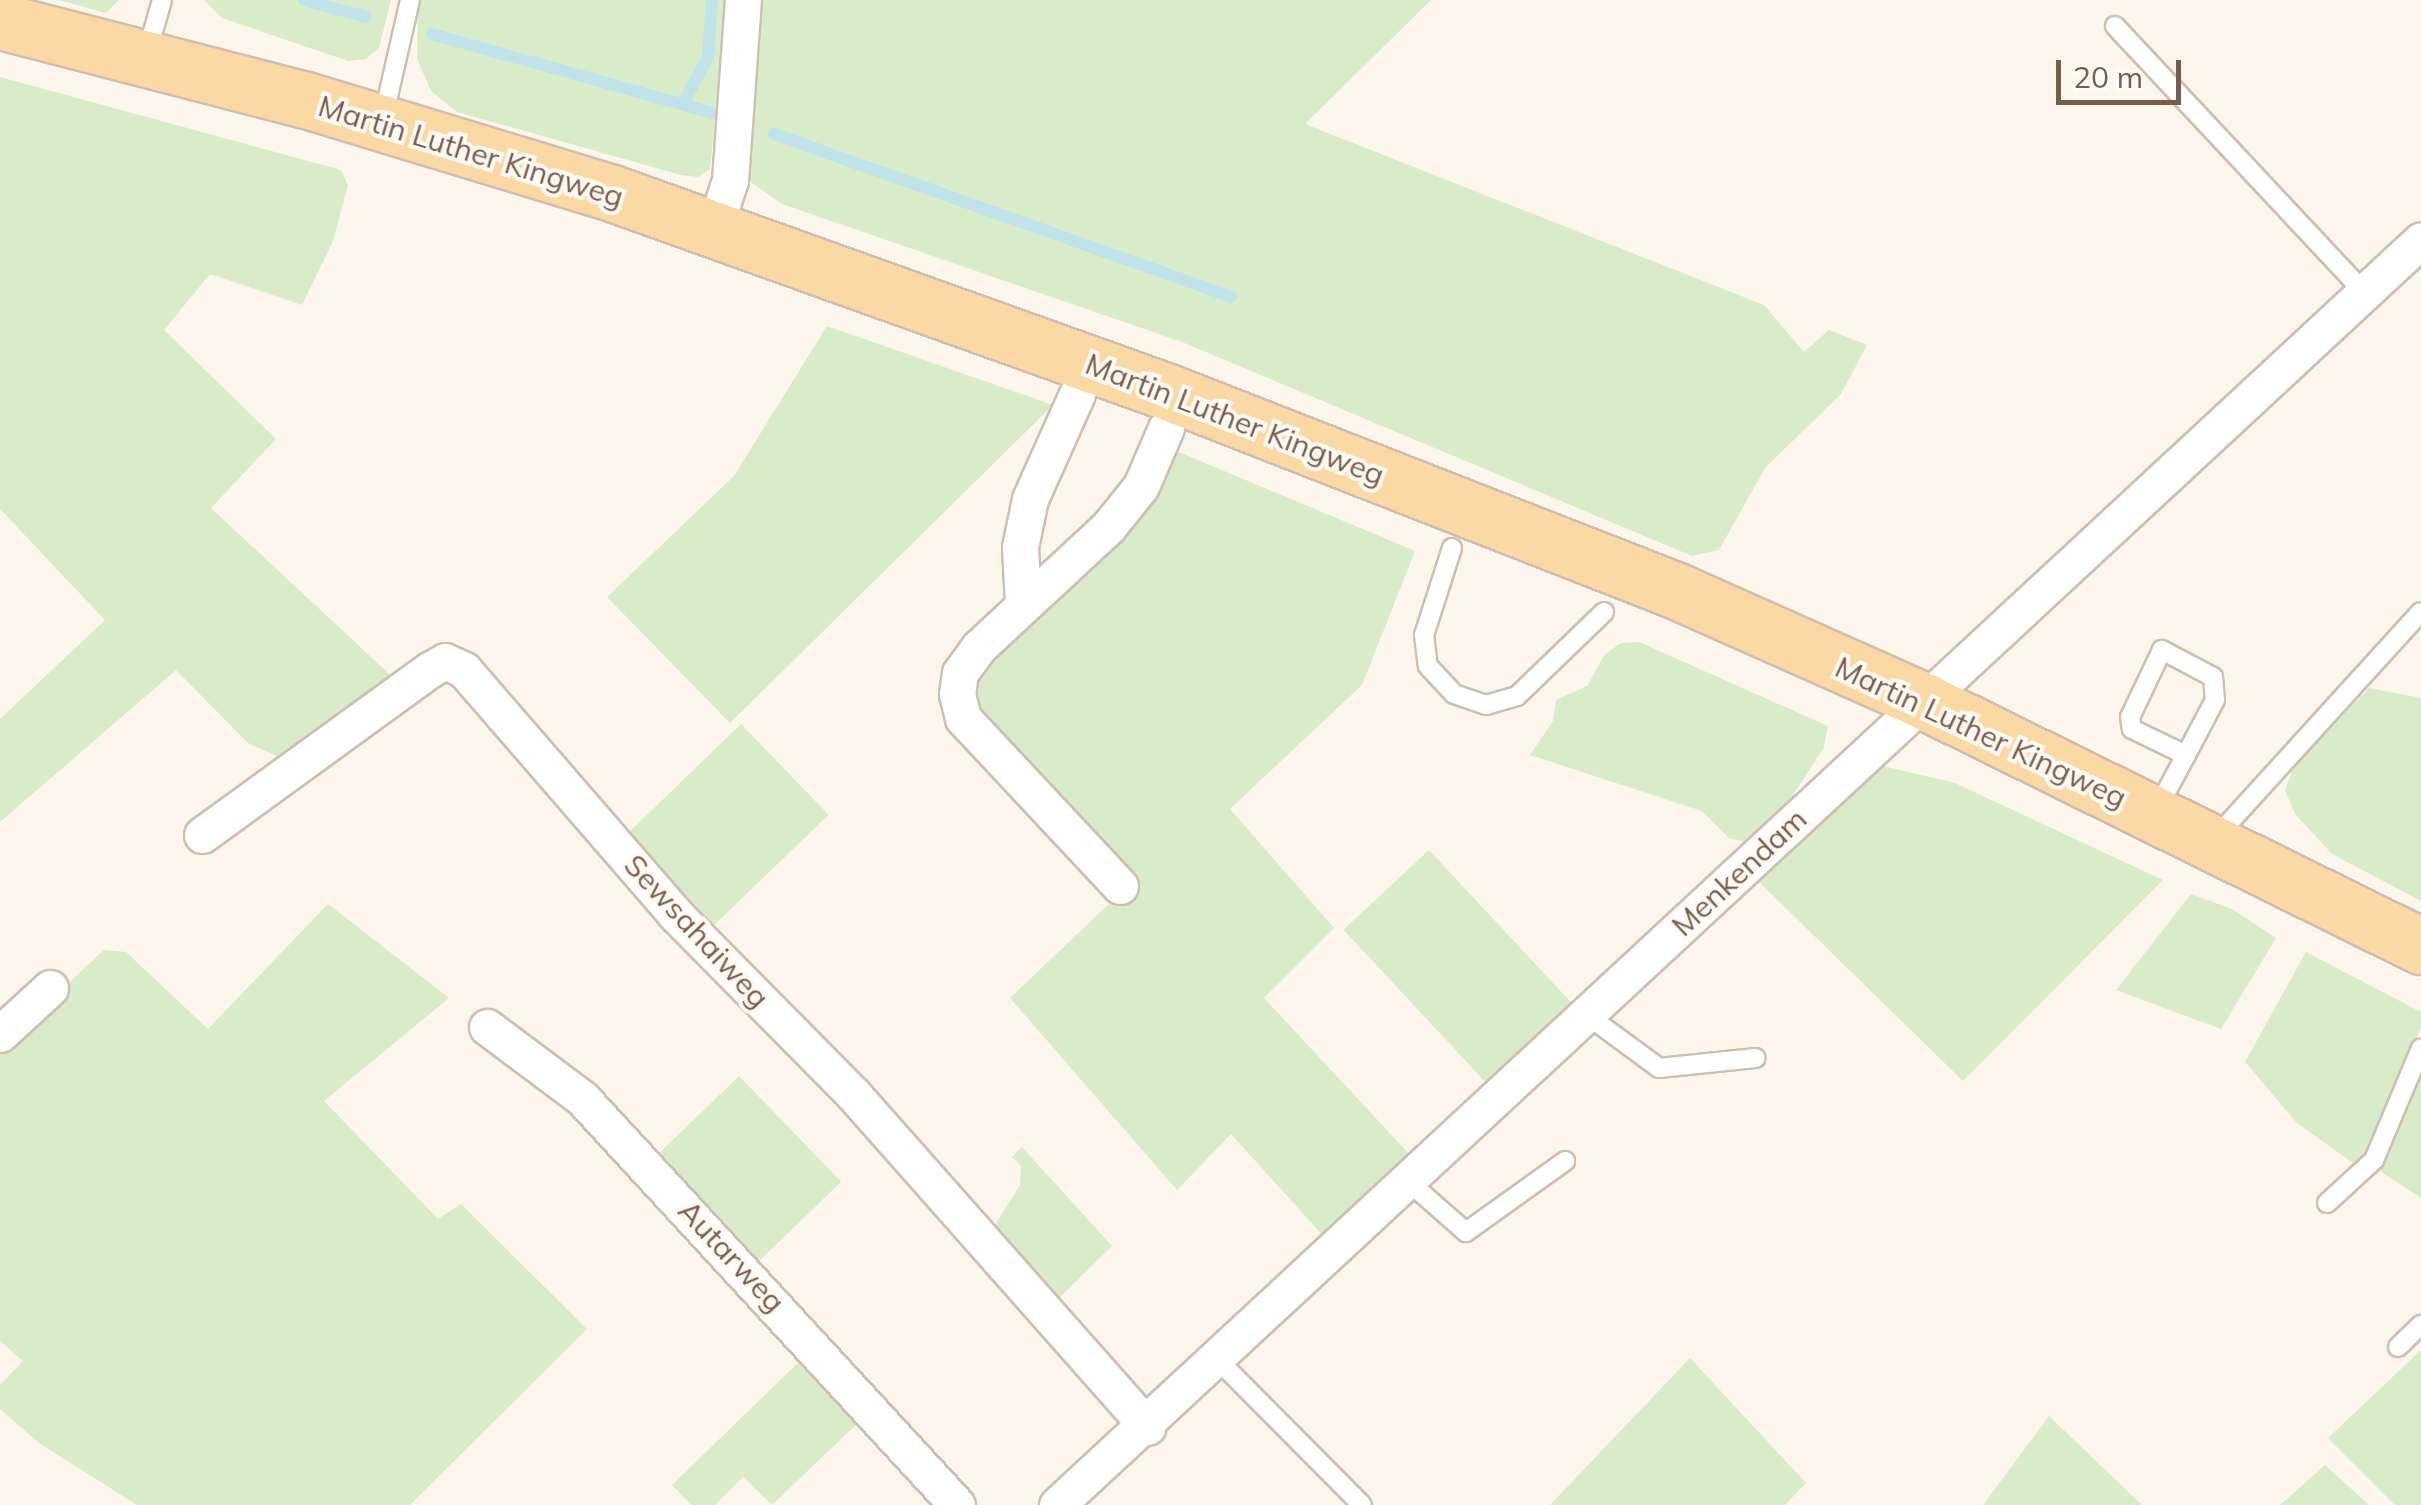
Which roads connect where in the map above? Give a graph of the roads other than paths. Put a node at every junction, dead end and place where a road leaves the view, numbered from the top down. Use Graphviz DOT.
graph roads {
  1 [pos="162,0"];
  2 [pos="410,0"];
  3 [pos="743,0"];
  4 [pos="0,21"];
  5 [pos="2115,26"];
  6 [pos="146,59"];
  7 [pos="382,123"];
  8 [pos="714,228"];
  9 [pos="2421,240"];
  10 [pos="2364,292"];
  11 [pos="1077,394"];
  12 [pos="1166,428"];
  13 [pos="1452,548"];
  14 [pos="1023,604"];
  15 [pos="1604,612"];
  16 [pos="2421,612"];
  17 [pos="1926,702"];
  18 [pos="2186,755"];
  19 [pos="2154,814"];
  20 [pos="202,835"];
  21 [pos="2212,842"];
  22 [pos="1120,886"];
  23 [pos="2421,946"];
  24 [pos="50,988"];
  25 [pos="1587,1015"];
  26 [pos="488,1027"];
  27 [pos="0,1034"];
  28 [pos="2421,1048"];
  29 [pos="1755,1058"];
  30 [pos="1565,1161"];
  31 [pos="1409,1182"];
  32 [pos="2327,1203"];
  33 [pos="2421,1326"];
  34 [pos="2398,1347"];
  35 [pos="1218,1360"];
  36 [pos="1148,1427"];
  37 [pos="956,1505"];
  38 [pos="1057,1505"];
  39 [pos="1362,1505"];
  1 -- 6 [label="lane"];
  2 -- 7 [label="lane"];
  3 -- 8 [label="street"];
  4 -- 6 [label="main road, Martin Luther Kingweg"];
  5 -- 10 [label="lane"];
  6 -- 7 [label="main road, Martin Luther Kingweg"];
  7 -- 8 [label="main road, Martin Luther Kingweg"];
  8 -- 17 [label="main road, Martin Luther Kingweg"];
  9 -- 10 [label="street, Menkendam"];
  10 -- 17 [label="street, Menkendam"];
  11 -- 14 [label="street"];
  12 -- 14 [label="street"];
  13 -- 15 [label="lane"];
  14 -- 22 [label="street"];
  16 -- 21 [label="lane"];
  17 -- 19 [label="main road, Martin Luther Kingweg"];
  17 -- 25 [label="street, Menkendam"];
  18 -- 18 [label="lane"];
  18 -- 19 [label="lane"];
  19 -- 21 [label="main road, Martin Luther Kingweg"];
  20 -- 36 [label="street, Sewsahaiweg"];
  21 -- 23 [label="main road, Martin Luther Kingweg"];
  24 -- 27 [label="street"];
  25 -- 29 [label="lane"];
  25 -- 31 [label="street, Menkendam"];
  26 -- 37 [label="street, Autarweg"];
  28 -- 32 [label="lane"];
  30 -- 31 [label="lane"];
  31 -- 35 [label="street, Menkendam"];
  33 -- 34 [label="lane"];
  35 -- 36 [label="street, Menkendam"];
  35 -- 39 [label="lane"];
  36 -- 38 [label="street, Menkendam"];
}
